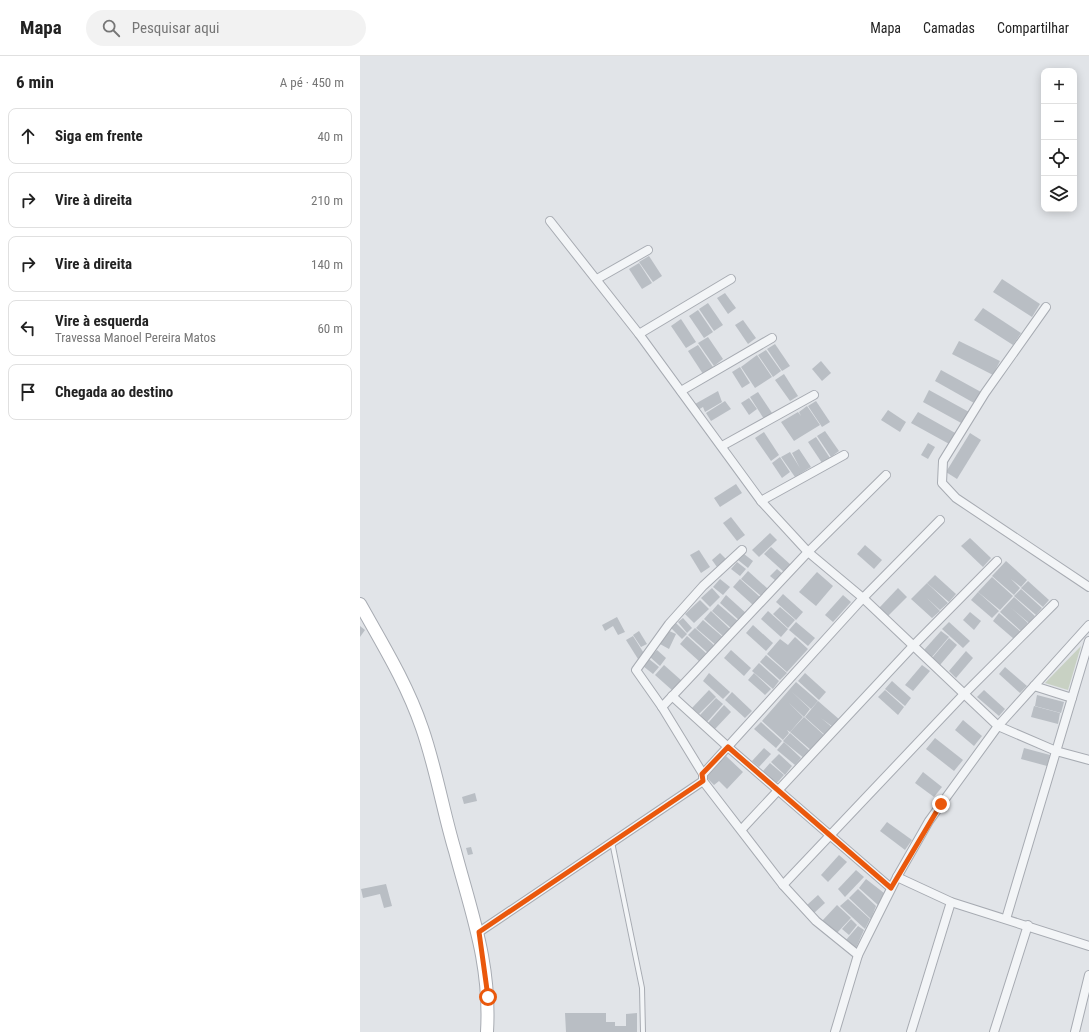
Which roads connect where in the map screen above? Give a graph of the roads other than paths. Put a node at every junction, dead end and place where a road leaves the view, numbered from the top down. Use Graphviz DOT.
graph roads {
  1 [pos="550,221"];
  2 [pos="648,250"];
  3 [pos="596,279"];
  4 [pos="731,279"];
  5 [pos="1046,307"];
  6 [pos="639,334"];
  7 [pos="772,338"];
  8 [pos="681,391"];
  9 [pos="814,395"];
  10 [pos="722,446"];
  11 [pos="844,455"];
  12 [pos="886,475"];
  13 [pos="761,501"];
  14 [pos="940,520"];
  15 [pos="742,550"];
  16 [pos="808,552"];
  17 [pos="997,561"];
  18 [pos="1089,587"];
  19 [pos="863,598"];
  20 [pos="360,604"];
  21 [pos="1054,604"];
  22 [pos="1089,625"];
  23 [pos="1089,641"];
  24 [pos="913,646"];
  25 [pos="1034,686"];
  26 [pos="965,693"];
  27 [pos="672,696"];
  28 [pos="1072,698"];
  29 [pos="662,707"];
  30 [pos="998,726"];
  31 [pos="728,747"];
  32 [pos="1056,751"];
  33 [pos="1089,760"];
  34 [pos="703,778"];
  35 [pos="779,791"];
  36 [pos="742,829"];
  37 [pos="830,836"];
  38 [pos="612,841"];
  39 [pos="897,877"];
  40 [pos="783,885"];
  41 [pos="891,888"];
  42 [pos="951,902"];
  43 [pos="1006,918"];
  44 [pos="1028,925"];
  45 [pos="479,932"];
  46 [pos="1089,946"];
  47 [pos="858,955"];
  48 [pos="1089,975"];
  49 [pos="1088,983"];
  50 [pos="1089,992"];
  51 [pos="487,1032"];
  52 [pos="643,1032"];
  53 [pos="835,1032"];
  54 [pos="911,1032"];
  55 [pos="994,1032"];
  56 [pos="1075,1032"];
  1 -- 3 [label="street"];
  2 -- 3 [label="street"];
  3 -- 6 [label="street"];
  4 -- 6 [label="street"];
  5 -- 18 [label="street"];
  6 -- 8 [label="street"];
  7 -- 8 [label="street"];
  8 -- 10 [label="street"];
  9 -- 10 [label="street"];
  10 -- 13 [label="street"];
  11 -- 13 [label="street"];
  12 -- 16 [label="street"];
  13 -- 16 [label="street"];
  14 -- 19 [label="street"];
  15 -- 29 [label="street"];
  16 -- 19 [label="street"];
  16 -- 27 [label="street"];
  17 -- 24 [label="street"];
  19 -- 24 [label="street"];
  19 -- 31 [label="street"];
  20 -- 45 [label="street"];
  21 -- 26 [label="street"];
  22 -- 25 [label="street"];
  23 -- 28 [label="street"];
  24 -- 26 [label="street"];
  24 -- 35 [label="street"];
  25 -- 28 [label="street"];
  25 -- 30 [label="street"];
  26 -- 30 [label="street"];
  26 -- 37 [label="street"];
  27 -- 29 [label="street"];
  27 -- 31 [label="street"];
  28 -- 32 [label="street"];
  29 -- 34 [label="street"];
  30 -- 32 [label="street"];
  30 -- 39 [label="street"];
  31 -- 34 [label="street"];
  31 -- 35 [label="street"];
  32 -- 33 [label="street"];
  32 -- 43 [label="street"];
  34 -- 36 [label="street"];
  34 -- 38 [label="street"];
  35 -- 36 [label="street"];
  35 -- 37 [label="street"];
  36 -- 40 [label="street"];
  37 -- 40 [label="street"];
  37 -- 41 [label="street"];
  38 -- 45 [label="street"];
  38 -- 52 [label="lane"];
  39 -- 41 [label="street"];
  39 -- 42 [label="street"];
  40 -- 47 [label="street"];
  41 -- 47 [label="street"];
  42 -- 43 [label="street"];
  42 -- 54 [label="street"];
  43 -- 44 [label="street"];
  44 -- 46 [label="street"];
  44 -- 55 [label="street"];
  45 -- 51 [label="street"];
  47 -- 53 [label="street"];
  48 -- 49 [label="street"];
  49 -- 50 [label="street"];
  49 -- 56 [label="street"];
}
